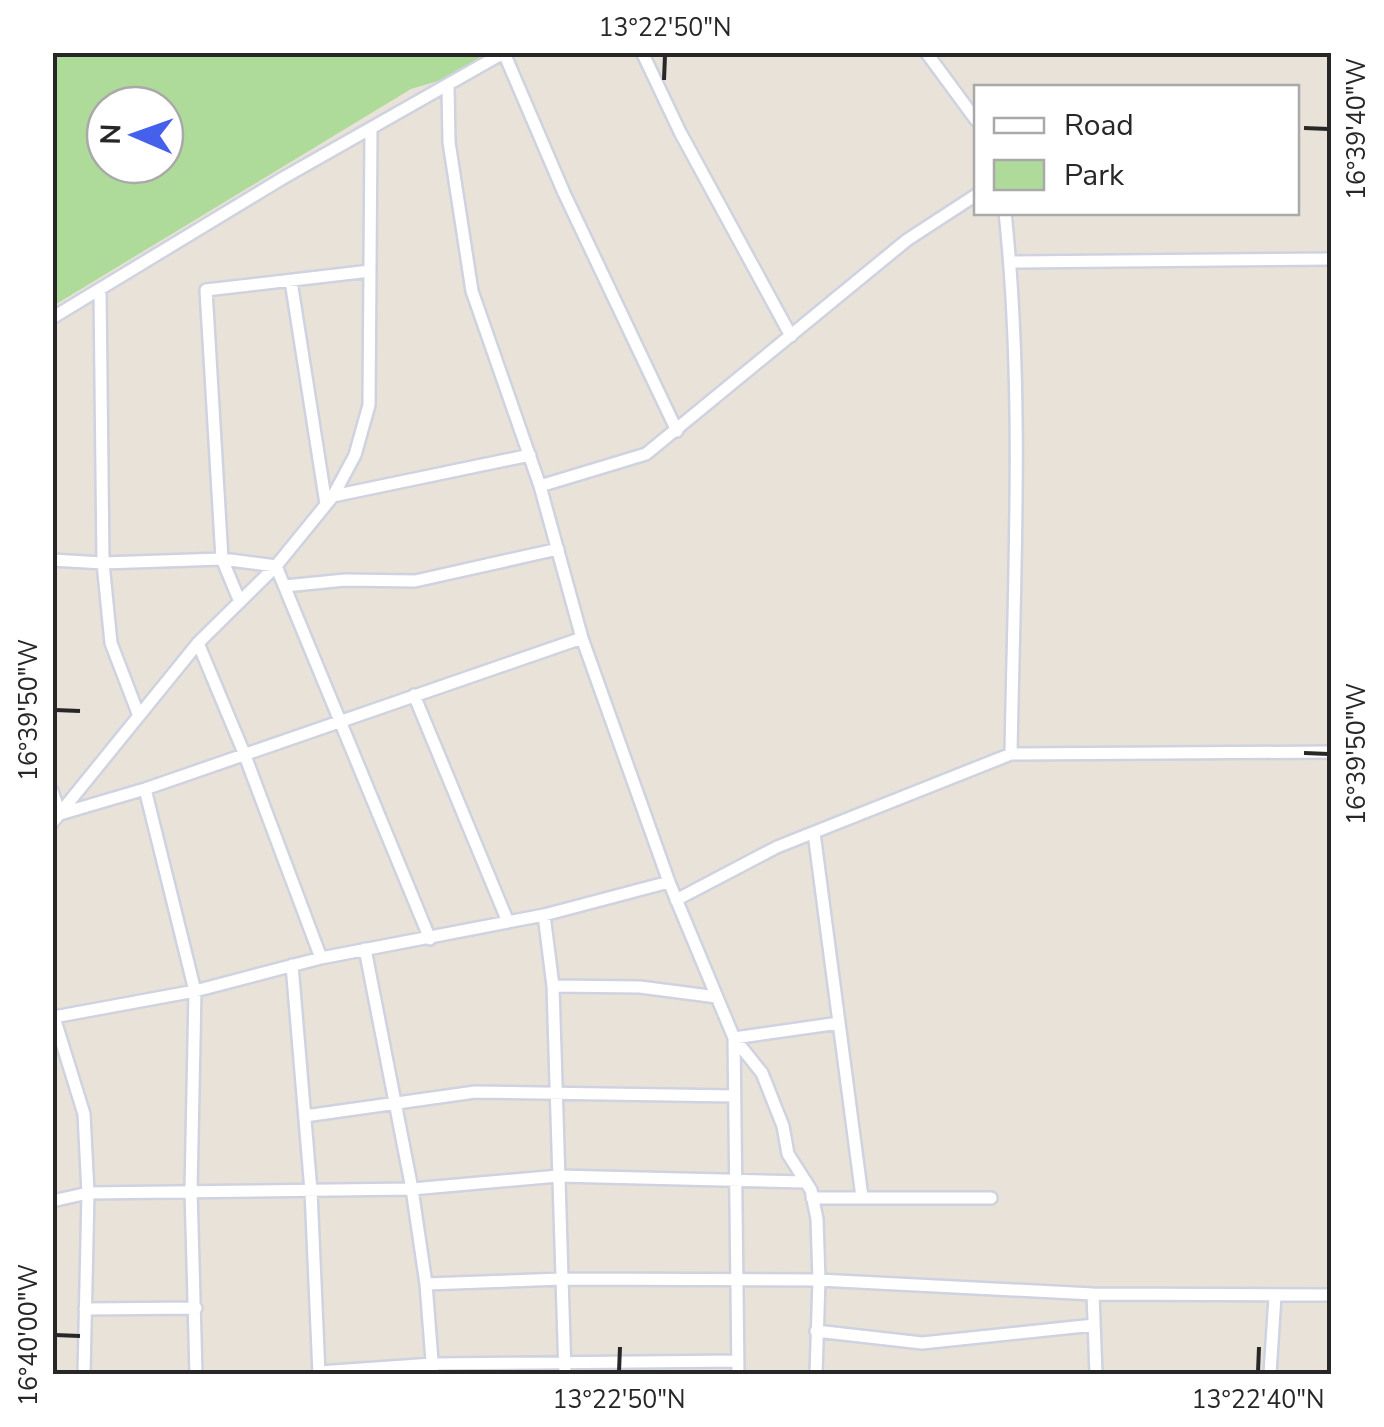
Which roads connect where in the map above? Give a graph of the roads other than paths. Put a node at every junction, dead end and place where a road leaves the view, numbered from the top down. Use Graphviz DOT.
graph roads {
  1 [pos="642,52"];
  2 [pos="926,52"];
  3 [pos="505,53"];
  4 [pos="448,88"];
  5 [pos="974,117"];
  6 [pos="371,131"];
  7 [pos="974,196"];
  8 [pos="1005,215"];
  9 [pos="1332,259"];
  10 [pos="1010,262"];
  11 [pos="370,271"];
  12 [pos="291,280"];
  13 [pos="100,289"];
  14 [pos="52,318"];
  15 [pos="791,336"];
  16 [pos="677,431"];
  17 [pos="530,456"];
  18 [pos="540,486"];
  19 [pos="330,500"];
  20 [pos="558,549"];
  21 [pos="222,559"];
  22 [pos="52,560"];
  23 [pos="102,562"];
  24 [pos="276,566"];
  25 [pos="285,586"];
  26 [pos="240,602"];
  27 [pos="582,638"];
  28 [pos="198,643"];
  29 [pos="414,695"];
  30 [pos="139,716"];
  31 [pos="340,721"];
  32 [pos="1332,752"];
  33 [pos="244,753"];
  34 [pos="1012,754"];
  35 [pos="145,789"];
  36 [pos="52,791"];
  37 [pos="56,818"];
  38 [pos="814,833"];
  39 [pos="668,882"];
  40 [pos="676,900"];
  41 [pos="544,915"];
  42 [pos="508,922"];
  43 [pos="430,939"];
  44 [pos="365,949"];
  45 [pos="322,958"];
  46 [pos="292,965"];
  47 [pos="552,986"];
  48 [pos="196,992"];
  49 [pos="717,997"];
  50 [pos="53,1015"];
  51 [pos="839,1023"];
  52 [pos="734,1038"];
  53 [pos="554,1092"];
  54 [pos="734,1096"];
  55 [pos="395,1102"];
  56 [pos="305,1116"];
  57 [pos="558,1176"];
  58 [pos="734,1181"];
  59 [pos="805,1182"];
  60 [pos="412,1189"];
  61 [pos="190,1190"];
  62 [pos="311,1190"];
  63 [pos="88,1193"];
  64 [pos="812,1198"];
  65 [pos="862,1198"];
  66 [pos="990,1198"];
  67 [pos="52,1201"];
  68 [pos="561,1278"];
  69 [pos="736,1280"];
  70 [pos="819,1280"];
  71 [pos="426,1284"];
  72 [pos="1094,1294"];
  73 [pos="1332,1295"];
  74 [pos="1275,1296"];
  75 [pos="86,1308"];
  76 [pos="196,1308"];
  77 [pos="1094,1325"];
  78 [pos="816,1332"];
  79 [pos="738,1368"];
  80 [pos="433,1369"];
  81 [pos="564,1369"];
  82 [pos="319,1373"];
  83 [pos="84,1374"];
  84 [pos="196,1374"];
  85 [pos="816,1374"];
  86 [pos="1096,1374"];
  87 [pos="1270,1374"];
  1 -- 15 [label="street"];
  2 -- 5 [label="street"];
  3 -- 4 [label="street"];
  3 -- 16 [label="street"];
  4 -- 6 [label="street"];
  4 -- 17 [label="street"];
  6 -- 11 [label="street"];
  6 -- 13 [label="street"];
  7 -- 15 [label="street"];
  8 -- 10 [label="street"];
  9 -- 10 [label="street"];
  10 -- 34 [label="street"];
  11 -- 12 [label="street"];
  11 -- 19 [label="street"];
  12 -- 19 [label="street"];
  12 -- 21 [label="street"];
  13 -- 14 [label="street"];
  13 -- 23 [label="street"];
  15 -- 16 [label="street"];
  16 -- 18 [label="street"];
  17 -- 18 [label="street"];
  17 -- 19 [label="street"];
  18 -- 20 [label="street"];
  19 -- 24 [label="street"];
  20 -- 25 [label="street"];
  20 -- 27 [label="street"];
  21 -- 23 [label="street"];
  21 -- 24 [label="street"];
  21 -- 26 [label="street"];
  22 -- 23 [label="street"];
  23 -- 30 [label="street"];
  24 -- 25 [label="street"];
  24 -- 26 [label="street"];
  25 -- 31 [label="street"];
  26 -- 28 [label="street"];
  27 -- 29 [label="street"];
  27 -- 39 [label="street"];
  28 -- 30 [label="street"];
  28 -- 33 [label="street"];
  29 -- 31 [label="street"];
  29 -- 42 [label="street"];
  30 -- 37 [label="street"];
  31 -- 33 [label="street"];
  31 -- 43 [label="street"];
  32 -- 34 [label="street"];
  33 -- 35 [label="street"];
  33 -- 45 [label="street"];
  34 -- 38 [label="street"];
  35 -- 37 [label="street"];
  35 -- 48 [label="street"];
  36 -- 37 [label="street"];
  38 -- 40 [label="street"];
  38 -- 51 [label="street"];
  39 -- 40 [label="street"];
  39 -- 41 [label="street"];
  40 -- 49 [label="street"];
  41 -- 42 [label="street"];
  41 -- 47 [label="street"];
  42 -- 43 [label="street"];
  43 -- 44 [label="street"];
  44 -- 45 [label="street"];
  44 -- 55 [label="street"];
  45 -- 46 [label="street"];
  46 -- 48 [label="street"];
  46 -- 56 [label="street"];
  47 -- 49 [label="street"];
  47 -- 53 [label="street"];
  48 -- 50 [label="street"];
  48 -- 61 [label="street"];
  49 -- 52 [label="street"];
  50 -- 63 [label="street"];
  51 -- 52 [label="street"];
  51 -- 65 [label="street"];
  52 -- 54 [label="street"];
  52 -- 59 [label="street"];
  53 -- 54 [label="street"];
  53 -- 55 [label="street"];
  53 -- 57 [label="street"];
  54 -- 58 [label="street"];
  55 -- 56 [label="street"];
  55 -- 60 [label="street"];
  56 -- 62 [label="street"];
  57 -- 58 [label="street"];
  57 -- 60 [label="street"];
  57 -- 68 [label="street"];
  58 -- 59 [label="street"];
  58 -- 69 [label="street"];
  59 -- 64 [label="street"];
  60 -- 62 [label="street"];
  60 -- 71 [label="street"];
  61 -- 62 [label="street"];
  61 -- 63 [label="street"];
  61 -- 76 [label="street"];
  62 -- 82 [label="street"];
  63 -- 67 [label="street"];
  63 -- 75 [label="street"];
  64 -- 65 [label="street"];
  64 -- 70 [label="street"];
  65 -- 66 [label="street"];
  68 -- 69 [label="street"];
  68 -- 71 [label="street"];
  68 -- 81 [label="street"];
  69 -- 70 [label="street"];
  69 -- 79 [label="street"];
  70 -- 72 [label="street"];
  70 -- 78 [label="street"];
  71 -- 80 [label="street"];
  72 -- 74 [label="street"];
  72 -- 77 [label="street"];
  73 -- 74 [label="street"];
  74 -- 87 [label="street"];
  75 -- 76 [label="street"];
  75 -- 83 [label="street"];
  76 -- 84 [label="street"];
  77 -- 78 [label="street"];
  77 -- 86 [label="street"];
  78 -- 85 [label="street"];
  79 -- 81 [label="street"];
  80 -- 81 [label="street"];
  80 -- 82 [label="street"];
}
